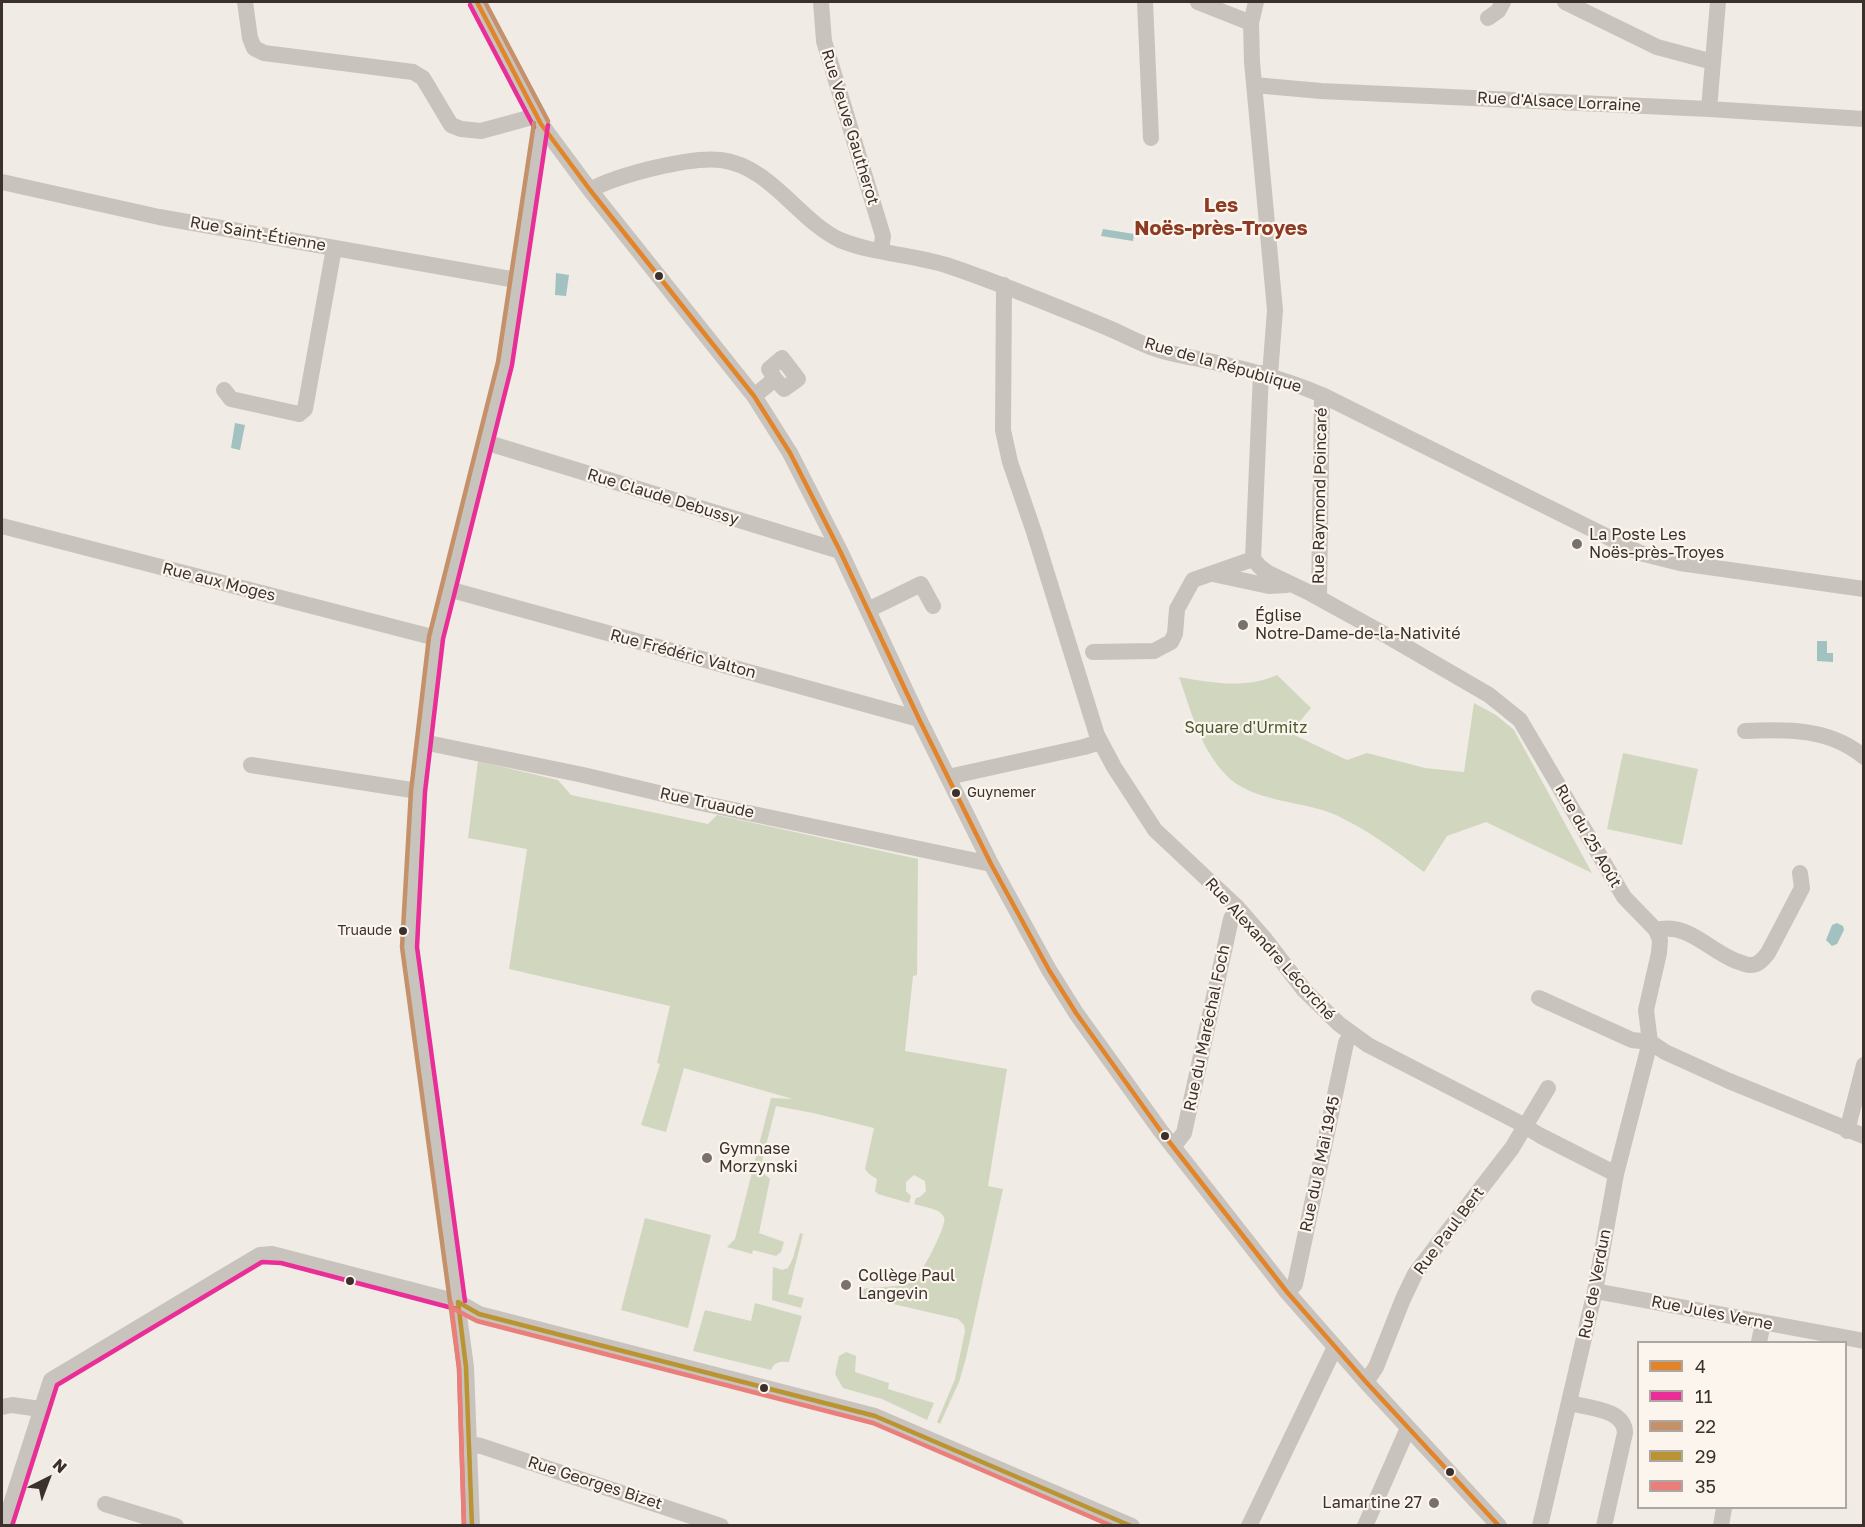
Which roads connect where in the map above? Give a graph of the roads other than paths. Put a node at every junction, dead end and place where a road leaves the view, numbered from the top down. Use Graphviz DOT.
graph roads {
  1 [pos="245,2"];
  2 [pos="477,2"];
  3 [pos="821,2"];
  4 [pos="1145,2"];
  5 [pos="1198,2"];
  6 [pos="1256,2"];
  7 [pos="1503,2"];
  8 [pos="1565,2"];
  9 [pos="1718,2"];
  10 [pos="1235,8"];
  11 [pos="1488,18"];
  12 [pos="1251,23"];
  13 [pos="1713,62"];
  14 [pos="1254,85"];
  15 [pos="1709,109"];
  16 [pos="1863,119"];
  17 [pos="539,120"];
  18 [pos="1151,138"];
  19 [pos="2,182"];
  20 [pos="590,190"];
  21 [pos="334,248"];
  22 [pos="881,251"];
  23 [pos="516,280"];
  24 [pos="1004,285"];
  25 [pos="1265,374"];
  26 [pos="775,379"];
  27 [pos="224,390"];
  28 [pos="1322,395"];
  29 [pos="754,396"];
  30 [pos="485,442"];
  31 [pos="2,526"];
  32 [pos="840,551"];
  33 [pos="1256,563"];
  34 [pos="1209,573"];
  35 [pos="1247,582"];
  36 [pos="1293,585"];
  37 [pos="448,589"];
  38 [pos="1863,589"];
  39 [pos="1319,598"];
  40 [pos="933,606"];
  41 [pos="868,609"];
  42 [pos="436,638"];
  43 [pos="1093,652"];
  44 [pos="919,719"];
  45 [pos="1745,731"];
  46 [pos="423,742"];
  47 [pos="1100,742"];
  48 [pos="1863,757"];
  49 [pos="251,765"];
  50 [pos="948,777"];
  51 [pos="418,791"];
  52 [pos="991,864"];
  53 [pos="1800,873"];
  54 [pos="1237,907"];
  55 [pos="1656,930"];
  56 [pos="1539,998"];
  57 [pos="1350,1034"];
  58 [pos="1650,1042"];
  59 [pos="1863,1065"];
  60 [pos="1548,1088"];
  61 [pos="1526,1127"];
  62 [pos="1847,1131"];
  63 [pos="1863,1136"];
  64 [pos="1173,1147"];
  65 [pos="1616,1174"];
  66 [pos="1595,1291"];
  67 [pos="1287,1292"];
  68 [pos="458,1302"];
  69 [pos="1763,1323"];
  70 [pos="1759,1341"];
  71 [pos="1863,1341"];
  72 [pos="1335,1347"];
  73 [pos="1366,1382"];
  74 [pos="1570,1403"];
  75 [pos="2,1407"];
  76 [pos="40,1409"];
  77 [pos="1408,1428"];
  78 [pos="468,1444"];
  79 [pos="105,1504"];
  80 [pos="1724,1509"];
  81 [pos="4,1526"];
  82 [pos="176,1526"];
  83 [pos="472,1526"];
  84 [pos="721,1526"];
  85 [pos="1132,1526"];
  86 [pos="1249,1526"];
  87 [pos="1365,1526"];
  88 [pos="1499,1526"];
  89 [pos="1540,1526"];
  90 [pos="1604,1526"];
  91 [pos="1721,1526"];
  1 -- 17 [label="street"];
  2 -- 17 [label="street"];
  3 -- 22 [label="street, Rue Veuve Gautherot"];
  4 -- 18 [label="street"];
  5 -- 10 [label="street"];
  6 -- 12 [label="street"];
  7 -- 11 [label="street"];
  8 -- 13 [label="street"];
  9 -- 13 [label="street"];
  10 -- 12 [label="street"];
  12 -- 14 [label="street"];
  13 -- 15 [label="street"];
  14 -- 15 [label="street, Rue d'Alsace Lorraine"];
  14 -- 25 [label="street"];
  15 -- 16 [label="street, Rue d'Alsace Lorraine"];
  17 -- 20 [label="street"];
  17 -- 23 [label="street"];
  19 -- 21 [label="street, Rue Saint-Étienne"];
  20 -- 22 [label="street, Rue de la République"];
  20 -- 29 [label="street"];
  21 -- 23 [label="street, Rue Saint-Étienne"];
  21 -- 27 [label="street"];
  22 -- 24 [label="street, Rue de la République"];
  23 -- 30 [label="street"];
  24 -- 25 [label="street, Rue de la République"];
  24 -- 47 [label="street, Rue Alexandre Lécorché"];
  25 -- 28 [label="street, Rue de la République"];
  25 -- 33 [label="street"];
  26 -- 29 [label="street"];
  28 -- 38 [label="street, Rue de la République"];
  28 -- 39 [label="street, Rue Raymond Poincaré"];
  29 -- 32 [label="street"];
  30 -- 32 [label="street, Rue Claude Debussy"];
  30 -- 37 [label="street"];
  31 -- 42 [label="street, Rue aux Moges"];
  32 -- 41 [label="street"];
  33 -- 34 [label="street"];
  33 -- 35 [label="street"];
  33 -- 36 [label="street, Rue du 25 Août"];
  34 -- 35 [label="street"];
  34 -- 43 [label="street"];
  35 -- 36 [label="street"];
  36 -- 39 [label="street, Rue du 25 Août"];
  37 -- 42 [label="street"];
  37 -- 44 [label="street, Rue Frédéric Valton"];
  39 -- 55 [label="street, Rue du 25 Août"];
  40 -- 41 [label="street"];
  41 -- 44 [label="street"];
  42 -- 46 [label="street"];
  44 -- 50 [label="street"];
  45 -- 48 [label="street"];
  46 -- 51 [label="street"];
  46 -- 52 [label="street, Rue Truaude"];
  47 -- 50 [label="street"];
  47 -- 54 [label="street, Rue Alexandre Lécorché"];
  49 -- 51 [label="street"];
  50 -- 52 [label="street"];
  51 -- 68 [label="street"];
  52 -- 64 [label="street"];
  53 -- 55 [label="street"];
  54 -- 57 [label="street, Rue Alexandre Lécorché"];
  54 -- 64 [label="street, Rue du Maréchal Foch"];
  55 -- 58 [label="street"];
  56 -- 58 [label="street"];
  57 -- 61 [label="street, Rue Alexandre Lécorché"];
  57 -- 67 [label="street, Rue du 8 Mai 1945"];
  58 -- 62 [label="street"];
  58 -- 65 [label="street, Rue de Verdun"];
  59 -- 62 [label="street"];
  60 -- 61 [label="street, Rue Paul Bert"];
  61 -- 65 [label="street, Rue Alexandre Lécorché"];
  61 -- 73 [label="street, Rue Paul Bert"];
  62 -- 63 [label="street"];
  64 -- 67 [label="street"];
  65 -- 66 [label="street, Rue de Verdun"];
  66 -- 69 [label="street, Rue Jules Verne"];
  66 -- 74 [label="street, Rue de Verdun"];
  67 -- 72 [label="street"];
  68 -- 76 [label="street"];
  68 -- 78 [label="street"];
  68 -- 85 [label="street"];
  69 -- 70 [label="street"];
  69 -- 71 [label="street, Rue Jules Verne"];
  72 -- 73 [label="street"];
  72 -- 86 [label="street"];
  73 -- 77 [label="street"];
  74 -- 89 [label="street, Rue de Verdun"];
  74 -- 90 [label="street"];
  75 -- 76 [label="street"];
  76 -- 81 [label="street"];
  77 -- 87 [label="street"];
  77 -- 88 [label="street"];
  78 -- 83 [label="street"];
  78 -- 84 [label="street, Rue Georges Bizet"];
  79 -- 82 [label="street"];
  80 -- 91 [label="street"];
}
